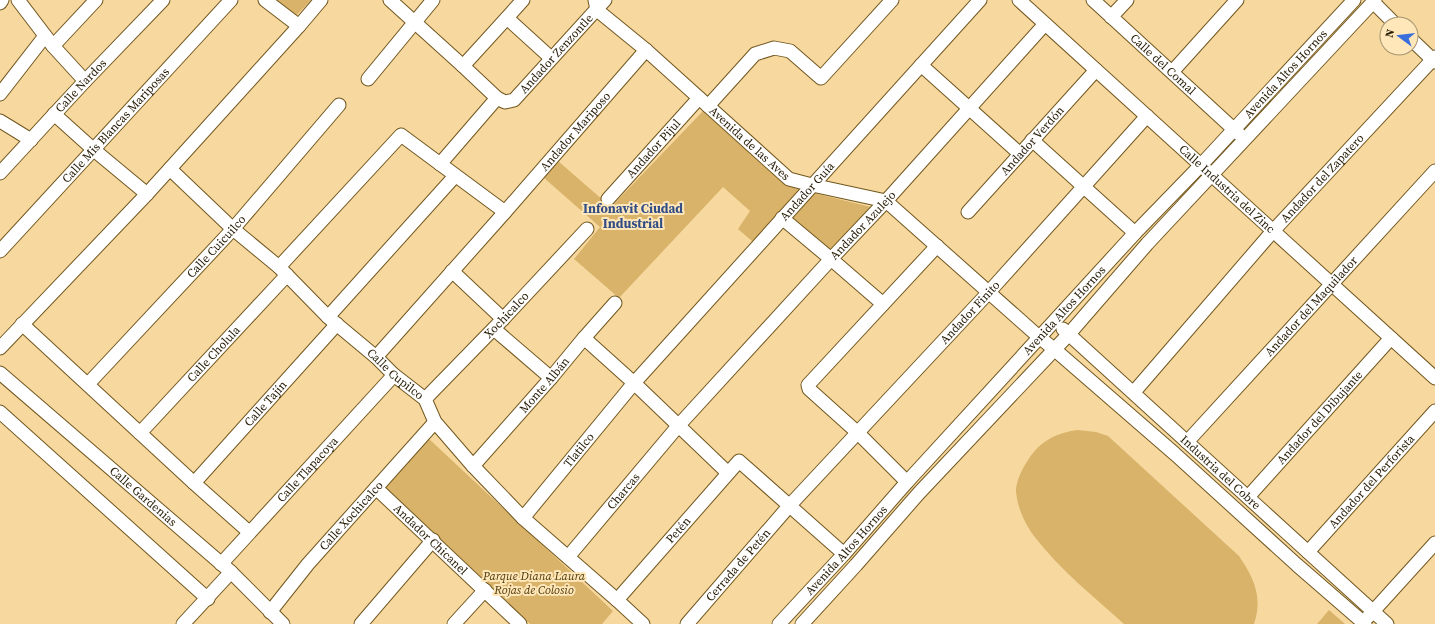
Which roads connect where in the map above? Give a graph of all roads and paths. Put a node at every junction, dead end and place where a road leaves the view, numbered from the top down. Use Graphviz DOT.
graph roads {
  1 [pos="2,0"];
  2 [pos="96,0"];
  3 [pos="163,0"];
  4 [pos="231,0"];
  5 [pos="265,0"];
  6 [pos="321,0"];
  7 [pos="390,0"];
  8 [pos="433,0"];
  9 [pos="892,0"];
  10 [pos="980,0"];
  11 [pos="1019,0"];
  12 [pos="1093,0"];
  13 [pos="1126,0"];
  14 [pos="1236,0"];
  15 [pos="1354,0"];
  16 [pos="20,1"];
  17 [pos="520,1"];
  18 [pos="1374,1"];
  19 [pos="0,3"];
  20 [pos="599,3"];
  21 [pos="1388,16"];
  22 [pos="1111,17"];
  23 [pos="507,18"];
  24 [pos="414,22"];
  25 [pos="1045,24"];
  26 [pos="299,26"];
  27 [pos="49,41"];
  28 [pos="1419,46"];
  29 [pos="646,50"];
  30 [pos="551,58"];
  31 [pos="1434,59"];
  32 [pos="921,65"];
  33 [pos="463,66"];
  34 [pos="1096,70"];
  35 [pos="1172,72"];
  36 [pos="368,79"];
  37 [pos="85,81"];
  38 [pos="0,94"];
  39 [pos="497,98"];
  40 [pos="703,102"];
  41 [pos="339,105"];
  42 [pos="969,108"];
  43 [pos="54,114"];
  44 [pos="1147,116"];
  45 [pos="0,121"];
  46 [pos="1234,129"];
  47 [pos="1246,139"];
  48 [pos="31,140"];
  49 [pos="1032,140"];
  50 [pos="94,150"];
  51 [pos="1020,154"];
  52 [pos="440,164"];
  53 [pos="1201,165"];
  54 [pos="170,169"];
  55 [pos="1435,171"];
  56 [pos="0,173"];
  57 [pos="1211,175"];
  58 [pos="455,176"];
  59 [pos="812,186"];
  60 [pos="1083,186"];
  61 [pos="148,194"];
  62 [pos="608,199"];
  63 [pos="886,201"];
  64 [pos="505,212"];
  65 [pos="968,212"];
  66 [pos="782,218"];
  67 [pos="233,229"];
  68 [pos="587,229"];
  69 [pos="1273,231"];
  70 [pos="1135,233"];
  71 [pos="937,246"];
  72 [pos="0,251"];
  73 [pos="831,259"];
  74 [pos="452,270"];
  75 [pos="283,271"];
  76 [pos="1332,284"];
  77 [pos="989,292"];
  78 [pos="615,303"];
  79 [pos="883,304"];
  80 [pos="503,319"];
  81 [pos="332,320"];
  82 [pos="1055,321"];
  83 [pos="22,324"];
  84 [pos="494,329"];
  85 [pos="1069,334"];
  86 [pos="1039,337"];
  87 [pos="584,338"];
  88 [pos="1391,338"];
  89 [pos="0,348"];
  90 [pos="1054,349"];
  91 [pos="376,357"];
  92 [pos="0,373"];
  93 [pos="394,375"];
  94 [pos="551,378"];
  95 [pos="1435,378"];
  96 [pos="634,383"];
  97 [pos="88,384"];
  98 [pos="1134,392"];
  99 [pos="425,399"];
  100 [pos="1435,411"];
  101 [pos="0,412"];
  102 [pos="435,422"];
  103 [pos="679,425"];
  104 [pos="140,433"];
  105 [pos="858,433"];
  106 [pos="1187,442"];
  107 [pos="473,466"];
  108 [pos="728,473"];
  109 [pos="907,482"];
  110 [pos="194,483"];
  111 [pos="376,488"];
  112 [pos="1248,497"];
  113 [pos="790,505"];
  114 [pos="523,518"];
  115 [pos="249,532"];
  116 [pos="433,540"];
  117 [pos="1435,543"];
  118 [pos="1308,552"];
  119 [pos="844,554"];
  120 [pos="568,557"];
  121 [pos="226,568"];
  122 [pos="485,590"];
  123 [pos="208,598"];
  124 [pos="617,600"];
  125 [pos="270,612"];
  126 [pos="1373,612"];
  127 [pos="1364,623"];
  128 [pos="183,624"];
  129 [pos="283,624"];
  130 [pos="361,624"];
  131 [pos="454,624"];
  132 [pos="520,624"];
  133 [pos="643,624"];
  134 [pos="687,624"];
  135 [pos="779,624"];
  136 [pos="802,624"];
  137 [pos="1387,624"];
  1 -- 19 [label="street"];
  2 -- 27 [label="street"];
  3 -- 37 [label="street, Calle Nardos"];
  4 -- 50 [label="street, Calle Mis Blancas Mariposas"];
  5 -- 26 [label="street"];
  6 -- 26 [label="street"];
  7 -- 24 [label="street"];
  8 -- 24 [label="street"];
  9 -- 40 [label="street, Andador Pijul"];
  10 -- 32 [label="street, Andador Guía"];
  11 -- 25 [label="street, Calle Industria del Zinc"];
  12 -- 22 [label="street, Calle del Comal"];
  13 -- 22 [label="street"];
  14 -- 35 [label="street"];
  15 -- 46 [label="street, Avenida Altos Hornos"];
  16 -- 27 [label="street"];
  17 -- 23 [label="street"];
  18 -- 21 [label="street"];
  18 -- 47 [label="street, Avenida Altos Hornos"];
  20 -- 29 [label="street, Avenida de las Aves"];
  20 -- 30 [label="street, Andador Zenzontle"];
  22 -- 35 [label="street, Calle del Comal"];
  23 -- 30 [label="street"];
  23 -- 33 [label="street"];
  24 -- 33 [label="street"];
  24 -- 36 [label="street"];
  25 -- 34 [label="street, Calle Industria del Zinc"];
  25 -- 42 [label="street, Andador Azulejo"];
  26 -- 54 [label="street"];
  27 -- 37 [label="street"];
  27 -- 38 [label="street"];
  28 -- 31 [label="street"];
  29 -- 40 [label="street, Avenida de las Aves"];
  29 -- 64 [label="street, Andador Mariposo"];
  30 -- 39 [label="street, Andador Zenzontle"];
  31 -- 69 [label="street, Andador del Zapatero"];
  32 -- 42 [label="street"];
  32 -- 59 [label="street, Andador Guía"];
  33 -- 39 [label="street"];
  34 -- 44 [label="street, Calle Industria del Zinc"];
  34 -- 49 [label="street, Andador Verdón"];
  35 -- 46 [label="street, Calle del Comal"];
  37 -- 43 [label="street, Calle Nardos"];
  39 -- 52 [label="street"];
  40 -- 59 [label="street, Avenida de las Aves"];
  40 -- 62 [label="street, Andador Pijul"];
  41 -- 67 [label="street, Calle Cuicuilco"];
  42 -- 51 [label="street"];
  42 -- 63 [label="street, Andador Azulejo"];
  43 -- 48 [label="street, Calle Nardos"];
  43 -- 50 [label="street"];
  44 -- 53 [label="street, Calle Industria del Zinc"];
  44 -- 60 [label="street, Andador Finito"];
  45 -- 48 [label="street"];
  46 -- 47 [label="street, Calle del Comal"];
  46 -- 53 [label="street, Avenida Altos Hornos"];
  47 -- 57 [label="street, Avenida Altos Hornos"];
  48 -- 56 [label="street, Calle Nardos"];
  49 -- 51 [label="street, Andador Verdón"];
  49 -- 60 [label="street"];
  50 -- 61 [label="street"];
  50 -- 72 [label="street, Calle Mis Blancas Mariposas"];
  51 -- 65 [label="street, Andador Verdón"];
  52 -- 58 [label="street"];
  52 -- 75 [label="street, Calle Cholula"];
  53 -- 57 [label="street, Calle Industria del Zinc"];
  53 -- 70 [label="street, Avenida Altos Hornos"];
  54 -- 61 [label="street"];
  54 -- 67 [label="street, Calle Cupilco"];
  55 -- 76 [label="street, Andador del Maquilador"];
  57 -- 69 [label="street, Calle Industria del Zinc"];
  57 -- 85 [label="street, Avenida Altos Hornos"];
  58 -- 64 [label="street"];
  58 -- 81 [label="street, Calle Tajín"];
  59 -- 63 [label="street, Avenida de las Aves"];
  59 -- 66 [label="street, Andador Guía"];
  60 -- 70 [label="street"];
  60 -- 77 [label="street, Andador Finito"];
  61 -- 83 [label="street"];
  63 -- 71 [label="street, Avenida de las Aves"];
  63 -- 73 [label="street, Andador Azulejo"];
  64 -- 74 [label="street"];
  66 -- 73 [label="street"];
  66 -- 96 [label="street, Andador Guía"];
  67 -- 75 [label="street, Calle Cupilco"];
  67 -- 97 [label="street, Calle Cuicuilco"];
  68 -- 80 [label="street, Xochicalco"];
  69 -- 76 [label="street, Calle Industria del Zinc"];
  69 -- 98 [label="street, Andador del Zapatero"];
  70 -- 82 [label="street, Avenida Altos Hornos"];
  71 -- 77 [label="street, Avenida de las Aves"];
  71 -- 79 [label="street"];
  73 -- 79 [label="street"];
  73 -- 103 [label="street, Andador Azulejo"];
  74 -- 80 [label="street"];
  74 -- 91 [label="street"];
  75 -- 81 [label="street, Calle Cupilco"];
  75 -- 104 [label="street, Calle Cholula"];
  76 -- 88 [label="street, Calle Industria del Zinc"];
  76 -- 106 [label="street, Andador del Maquilador"];
  77 -- 86 [label="street, Avenida de las Aves"];
  77 -- 105 [label="street, Andador Finito"];
  78 -- 87 [label="street, Monte Albán"];
  79 -- 105 [label="street"];
  80 -- 84 [label="street, Xochicalco"];
  81 -- 91 [label="street, Calle Cupilco"];
  81 -- 110 [label="street, Calle Tajín"];
  82 -- 85 [label="street, Industria del Cobre"];
  82 -- 86 [label="street, Avenida Altos Hornos"];
  83 -- 89 [label="street"];
  83 -- 97 [label="street"];
  84 -- 94 [label="street"];
  84 -- 99 [label="street, Xochicalco"];
  85 -- 90 [label="street, Avenida Altos Hornos"];
  85 -- 98 [label="street, Industria del Cobre"];
  86 -- 90 [label="street, Industria del Cobre"];
  86 -- 109 [label="street, Avenida Altos Hornos"];
  87 -- 94 [label="street, Monte Albán"];
  87 -- 96 [label="street"];
  88 -- 95 [label="street, Calle Industria del Zinc"];
  88 -- 112 [label="street, Andador del Dibujante"];
  90 -- 127 [label="street, Industria del Cobre"];
  90 -- 136 [label="street, Avenida Altos Hornos"];
  91 -- 93 [label="street, Calle Cupilco"];
  92 -- 121 [label="street, Calle Gardenias"];
  93 -- 99 [label="street, Calle Cupilco"];
  93 -- 115 [label="street, Calle Tlapacoya"];
  94 -- 107 [label="street, Monte Albán"];
  96 -- 103 [label="street"];
  96 -- 114 [label="street, Tlatilco"];
  97 -- 104 [label="street"];
  98 -- 106 [label="street, Industria del Cobre"];
  99 -- 102 [label="street, Calle Cupilco"];
  100 -- 118 [label="street, Andador del Perforista"];
  101 -- 123 [label="street"];
  102 -- 107 [label="street, Calle Cupilco"];
  102 -- 111 [label="street, Calle Xochicalco"];
  103 -- 108 [label="street"];
  103 -- 120 [label="street, Charcas"];
  104 -- 110 [label="street"];
  105 -- 109 [label="street"];
  105 -- 113 [label="street, Andador Finito"];
  106 -- 112 [label="street, Industria del Cobre"];
  107 -- 114 [label="street, Calle Cupilco"];
  108 -- 113 [label="street, Petén"];
  108 -- 124 [label="street, Petén"];
  109 -- 119 [label="street, Avenida Altos Hornos"];
  110 -- 115 [label="street"];
  111 -- 116 [label="street, Andador Chicanel"];
  111 -- 125 [label="street, Calle Xochicalco"];
  112 -- 118 [label="street, Industria del Cobre"];
  113 -- 119 [label="street"];
  113 -- 134 [label="street, Cerrada de Petén"];
  114 -- 120 [label="street, Calle Cupilco"];
  115 -- 121 [label="street, Calle Tlapacoya"];
  116 -- 122 [label="street, Andador Chicanel"];
  116 -- 130 [label="street"];
  117 -- 126 [label="street"];
  118 -- 126 [label="street, Industria del Cobre"];
  119 -- 135 [label="street, Avenida Altos Hornos"];
  120 -- 124 [label="street, Calle Cupilco"];
  121 -- 123 [label="street, Calle Tlapacoya"];
  121 -- 125 [label="street, Calle Gardenias"];
  122 -- 131 [label="street"];
  122 -- 132 [label="street, Andador Chicanel"];
  123 -- 128 [label="street, Calle Tlapacoya"];
  124 -- 133 [label="street, Calle Cupilco"];
  125 -- 129 [label="street, Calle Gardenias"];
  126 -- 127 [label="street"];
  126 -- 137 [label="street, Industria del Cobre"];
}
